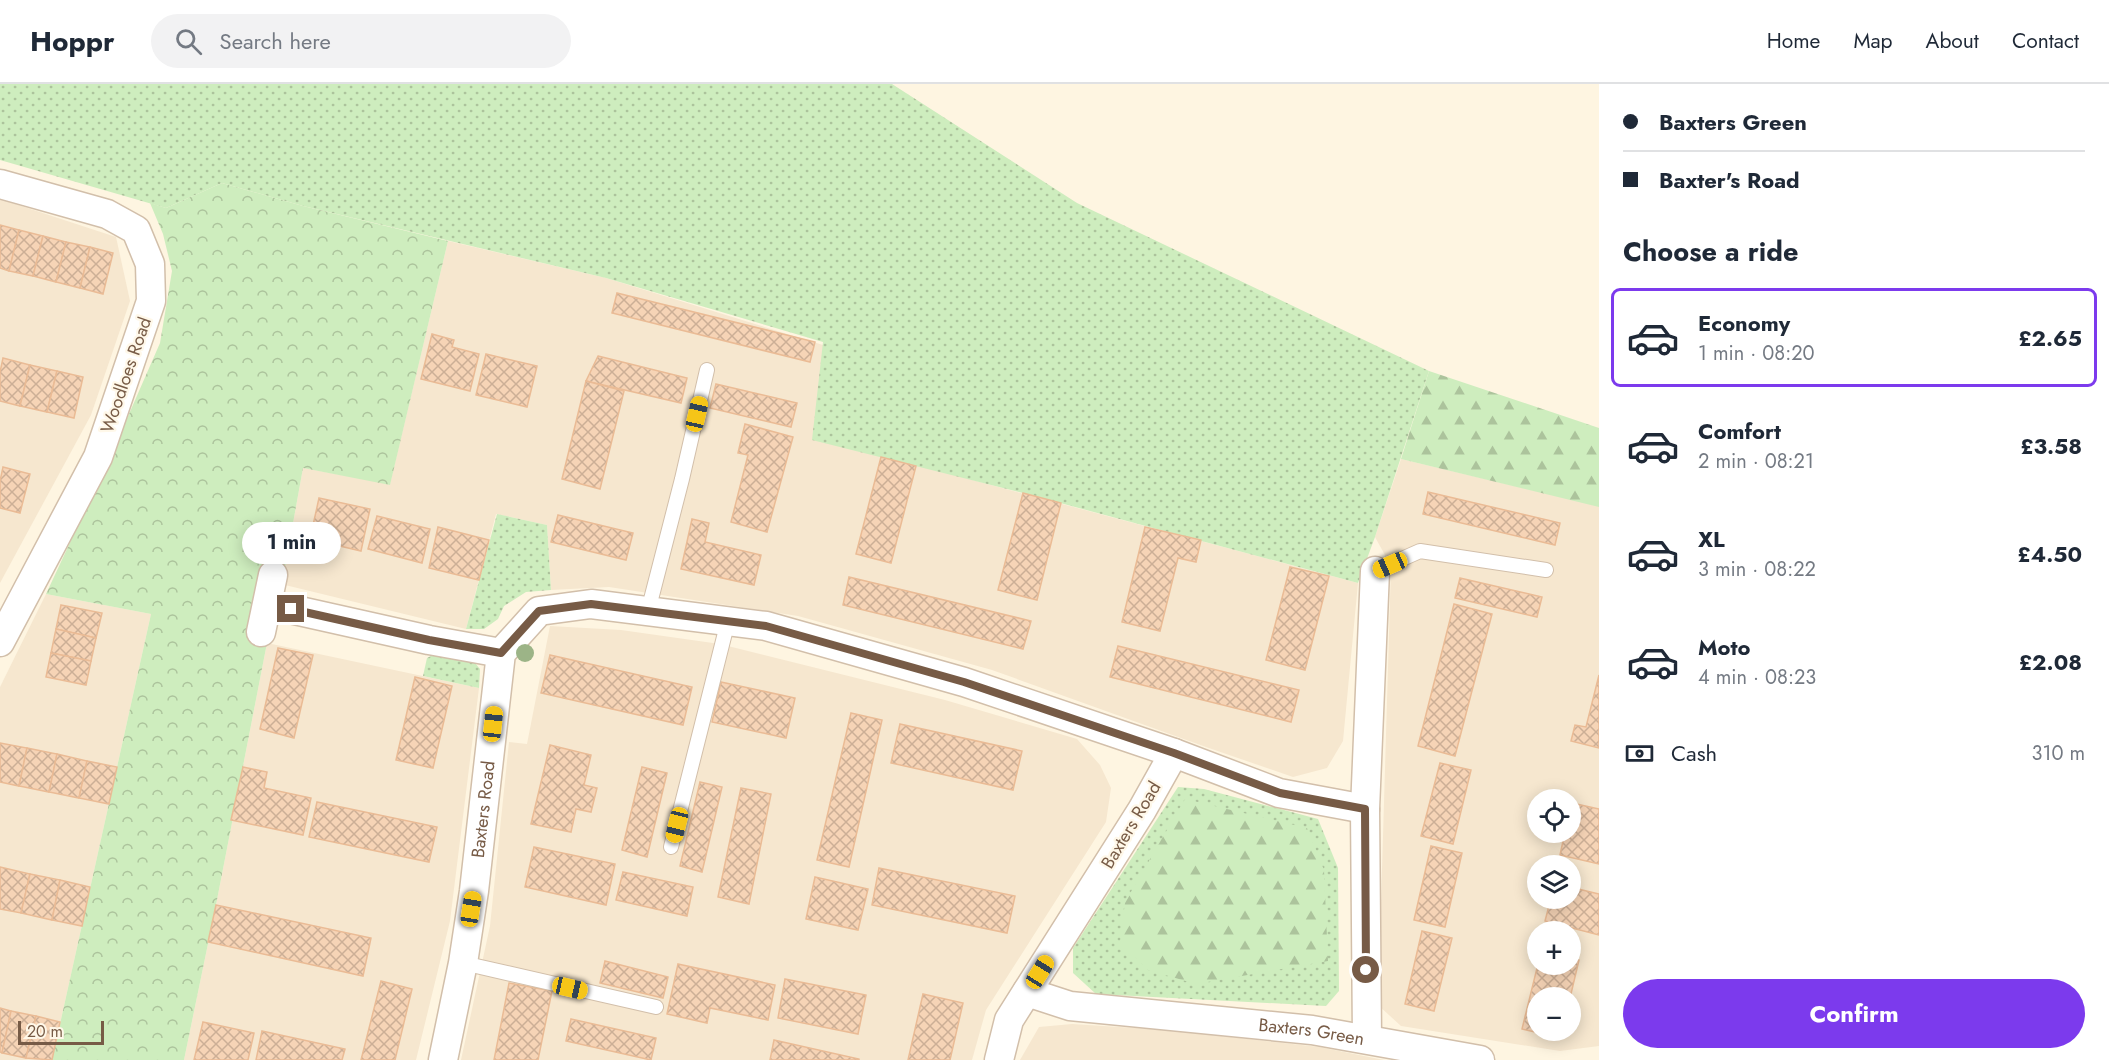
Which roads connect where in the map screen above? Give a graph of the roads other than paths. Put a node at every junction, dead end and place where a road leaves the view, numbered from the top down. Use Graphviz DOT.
graph roads {
  1 [pos="0,184"];
  2 [pos="706,370"];
  3 [pos="1545,570"];
  4 [pos="1376,571"];
  5 [pos="273,575"];
  6 [pos="268,604"];
  7 [pos="648,611"];
  8 [pos="729,621"];
  9 [pos="261,632"];
  10 [pos="0,642"];
  11 [pos="501,653"];
  12 [pos="1174,753"];
  13 [pos="1365,809"];
  14 [pos="671,847"];
  15 [pos="463,963"];
  16 [pos="1028,992"];
  17 [pos="656,1007"];
  18 [pos="1367,1040"];
  19 [pos="443,1060"];
  20 [pos="999,1060"];
  21 [pos="1480,1060"];
  1 -- 10 [label="street, Woodloes Road"];
  2 -- 7 [label="lane"];
  3 -- 4 [label="lane"];
  4 -- 13 [label="street, Baxters Green"];
  5 -- 6 [label="street"];
  6 -- 9 [label="street"];
  6 -- 11 [label="street"];
  7 -- 8 [label="street"];
  7 -- 11 [label="street"];
  8 -- 12 [label="street"];
  8 -- 14 [label="lane"];
  11 -- 15 [label="street, Baxters Road"];
  12 -- 13 [label="street"];
  12 -- 16 [label="street, Baxters Road"];
  13 -- 18 [label="street, Baxters Green"];
  15 -- 17 [label="lane"];
  15 -- 19 [label="street, Baxters Road"];
  16 -- 18 [label="street, Baxters Green"];
  16 -- 20 [label="street, Baxters Road"];
  18 -- 21 [label="street"];
}
